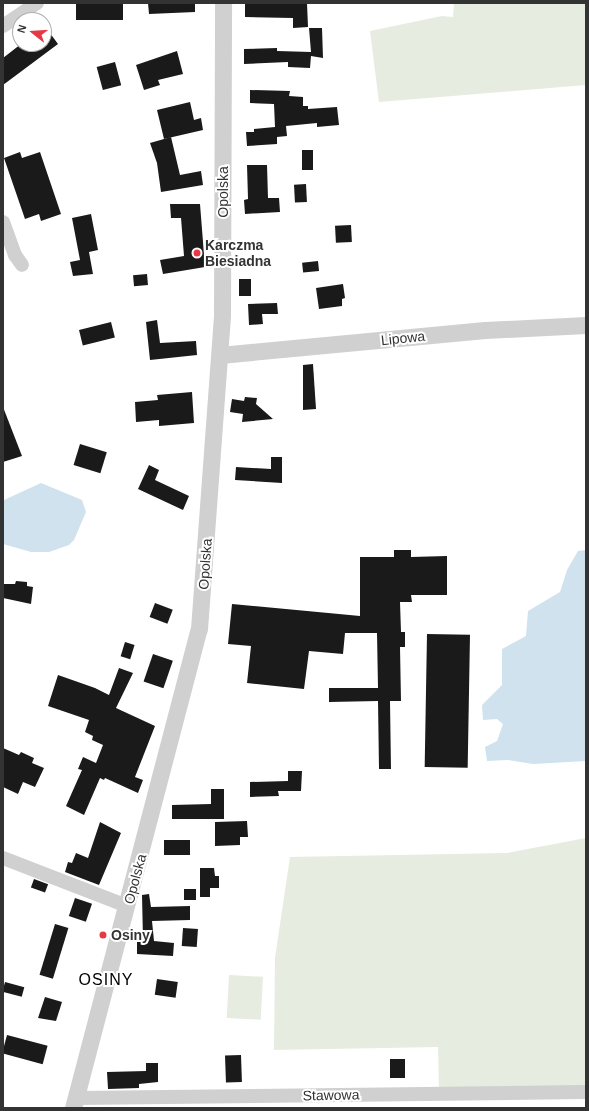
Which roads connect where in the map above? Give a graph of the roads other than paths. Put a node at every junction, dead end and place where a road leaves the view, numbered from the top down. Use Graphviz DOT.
graph roads {
  1 [pos="37,3"];
  2 [pos="223,3"];
  3 [pos="3,26"];
  4 [pos="3,222"];
  5 [pos="22,265"];
  6 [pos="586,325"];
  7 [pos="220,355"];
  8 [pos="3,858"];
  9 [pos="127,906"];
  10 [pos="586,1092"];
  11 [pos="74,1103"];
  1 -- 3 [label="street"];
  2 -- 7 [label="street, Opolska"];
  4 -- 5 [label="street"];
  6 -- 7 [label="street, Lipowa"];
  7 -- 9 [label="street, Opolska"];
  8 -- 9 [label="street"];
  9 -- 11 [label="street, Opolska"];
  10 -- 11 [label="street, Stawowa"];
}
